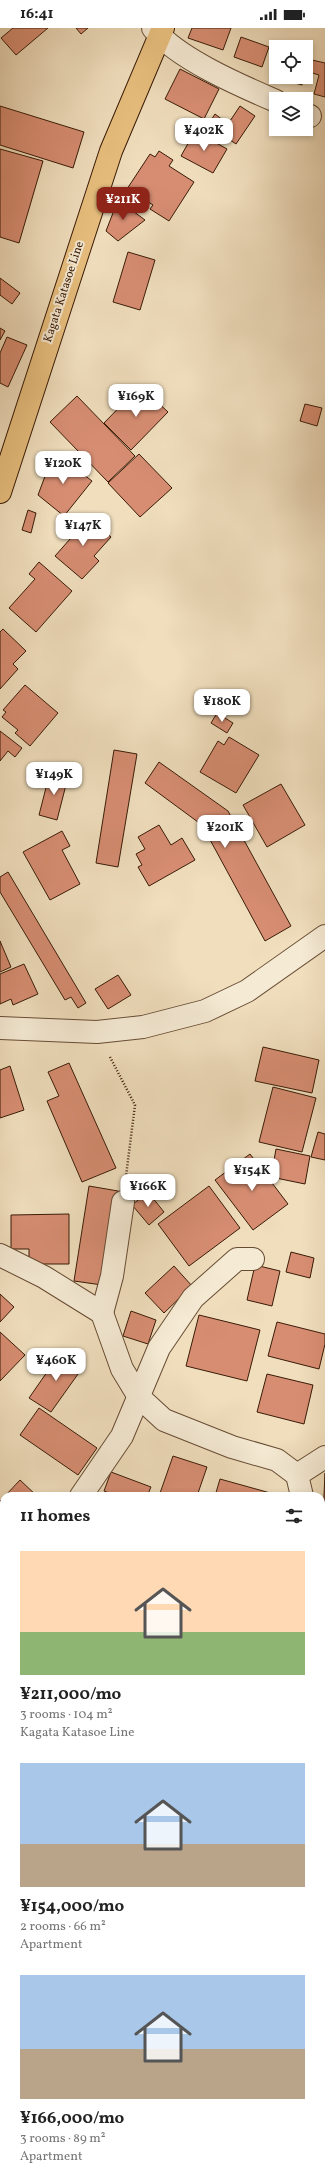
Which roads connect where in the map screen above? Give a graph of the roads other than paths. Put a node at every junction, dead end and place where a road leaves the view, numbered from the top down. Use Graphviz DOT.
graph roads {
  1 [pos="159,31"];
  2 [pos="269,98"];
  3 [pos="0,492"];
  4 [pos="325,936"];
  5 [pos="0,1028"];
  6 [pos="123,1202"];
  7 [pos="0,1255"];
  8 [pos="253,1259"];
  9 [pos="102,1313"];
  10 [pos="139,1397"];
  11 [pos="325,1457"];
  12 [pos="300,1486"];
  13 [pos="84,1492"];
  1 -- 2 [label="street"];
  1 -- 3 [label="main road, Kagata Katasoe Line"];
  4 -- 5 [label="street"];
  6 -- 9 [label="street"];
  7 -- 9 [label="street"];
  8 -- 10 [label="street"];
  9 -- 10 [label="street"];
  10 -- 12 [label="street"];
  10 -- 13 [label="street"];
  11 -- 12 [label="street"];
}
